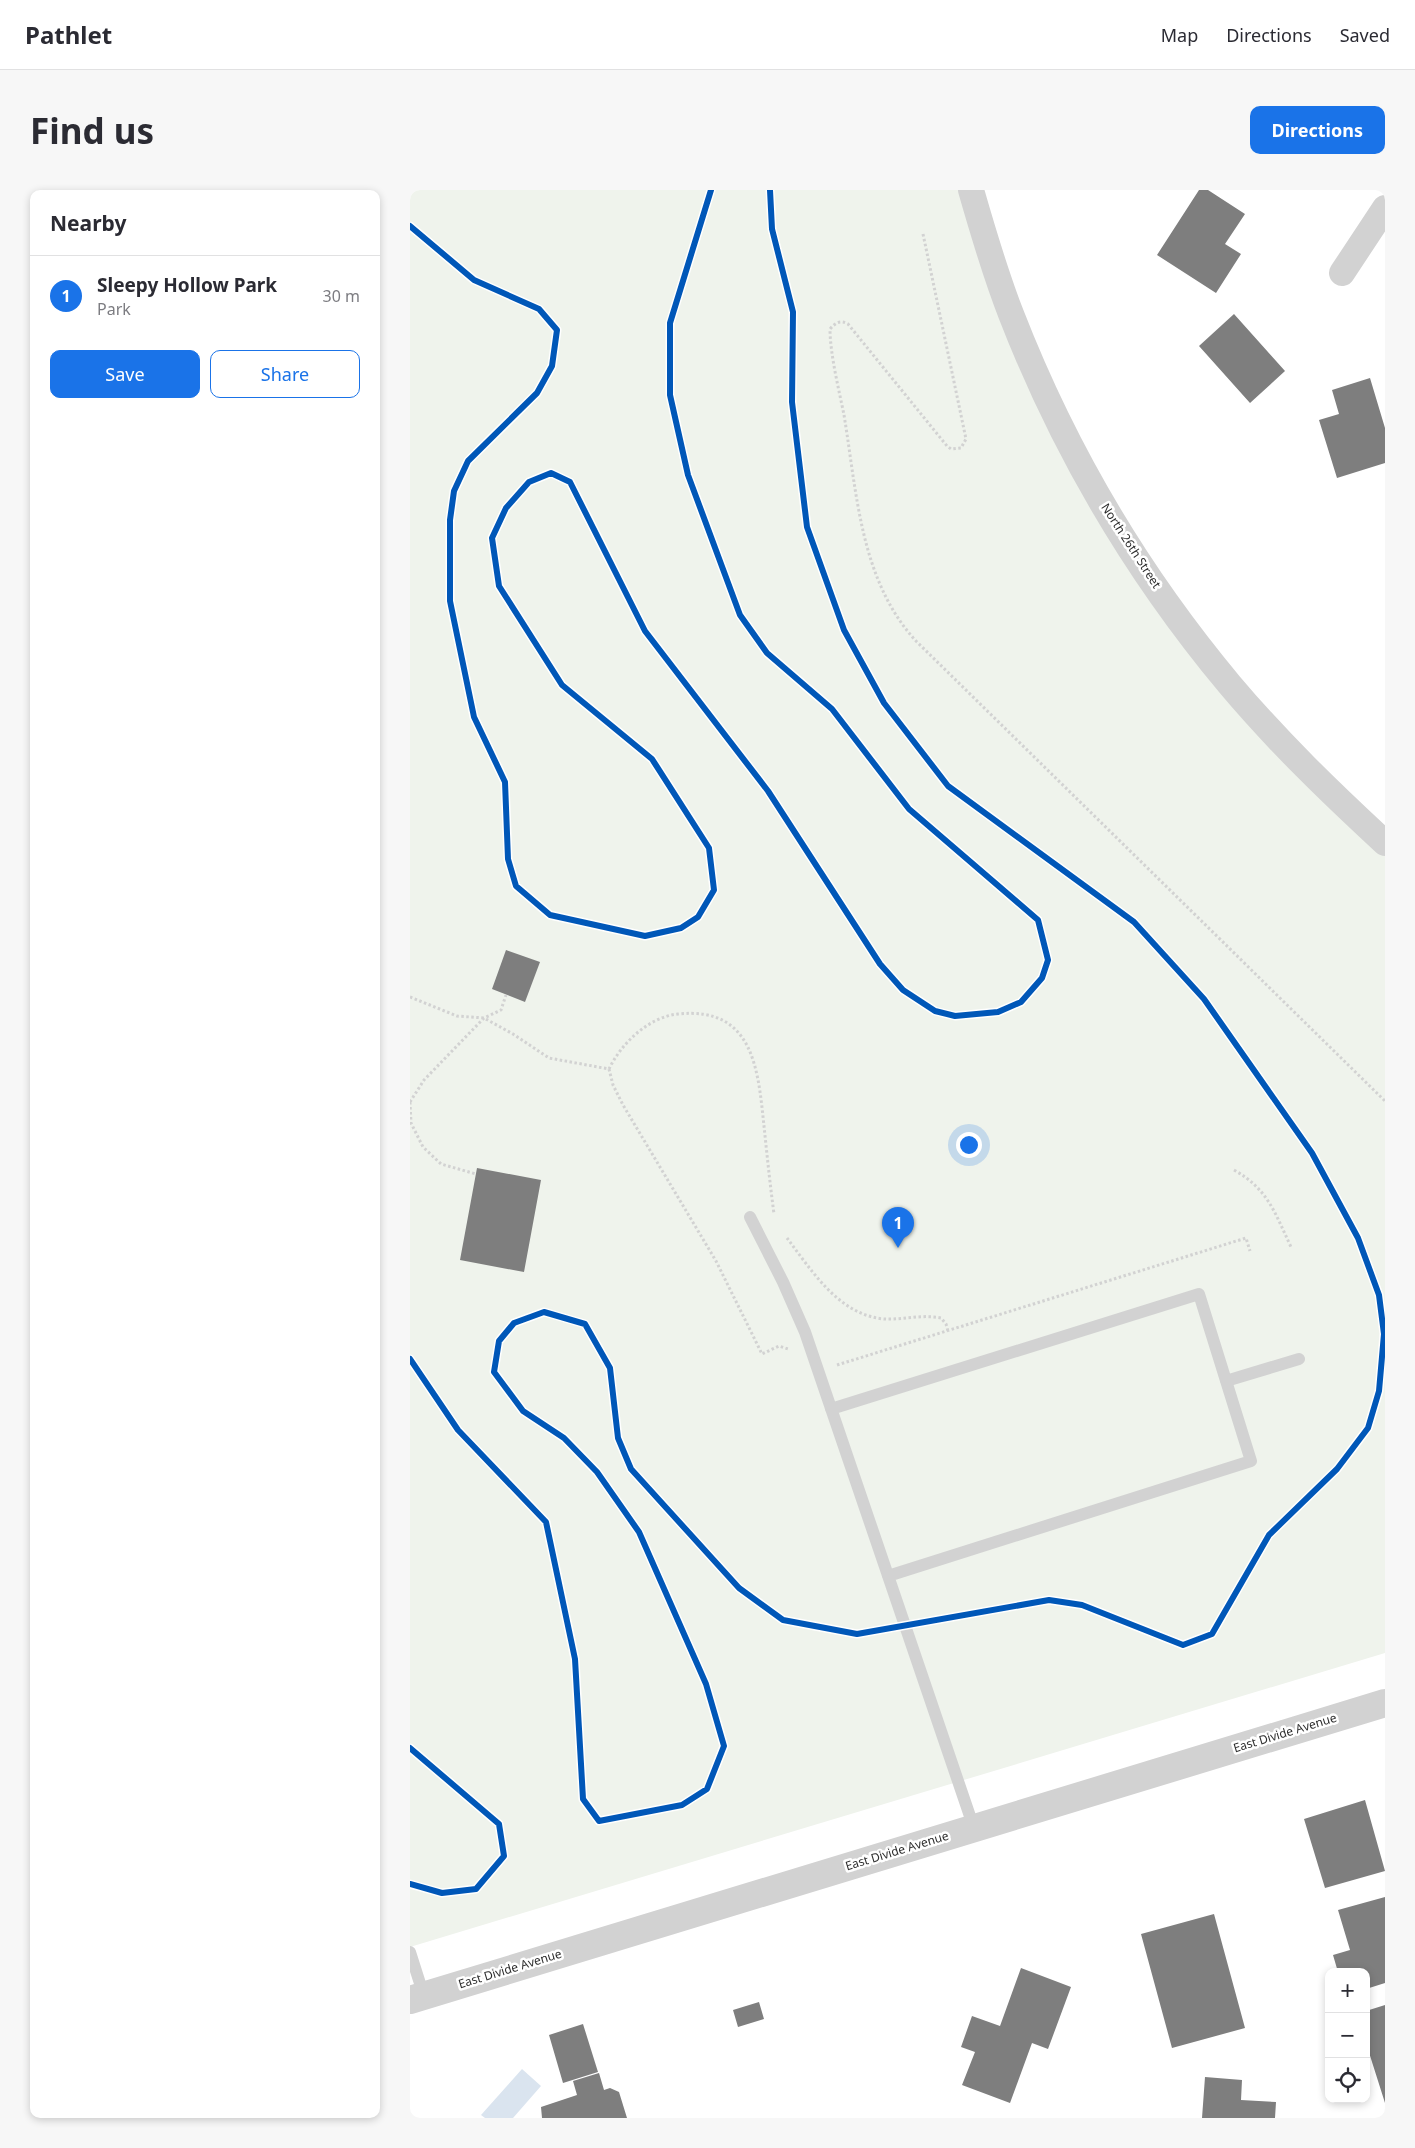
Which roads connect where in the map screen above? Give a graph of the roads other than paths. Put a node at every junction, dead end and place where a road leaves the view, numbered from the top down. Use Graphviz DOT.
graph roads {
  1 [pos="971,190"];
  2 [pos="1385,208"];
  3 [pos="1342,273"];
  4 [pos="1385,843"];
  5 [pos="750,1217"];
  6 [pos="1299,1359"];
  7 [pos="1226,1381"];
  8 [pos="831,1409"];
  9 [pos="888,1576"];
  10 [pos="1385,1703"];
  11 [pos="974,1828"];
  12 [pos="410,1952"];
  13 [pos="417,1998"];
  1 -- 4 [label="street, North 26th Street"];
  2 -- 3 [label="street"];
  5 -- 8 [label="lane"];
  6 -- 7 [label="lane"];
  7 -- 8 [label="lane"];
  7 -- 9 [label="lane"];
  8 -- 9 [label="lane"];
  9 -- 11 [label="lane"];
  10 -- 11 [label="street, East Divide Avenue"];
  11 -- 13 [label="street, East Divide Avenue"];
  12 -- 13 [label="lane"];
}
